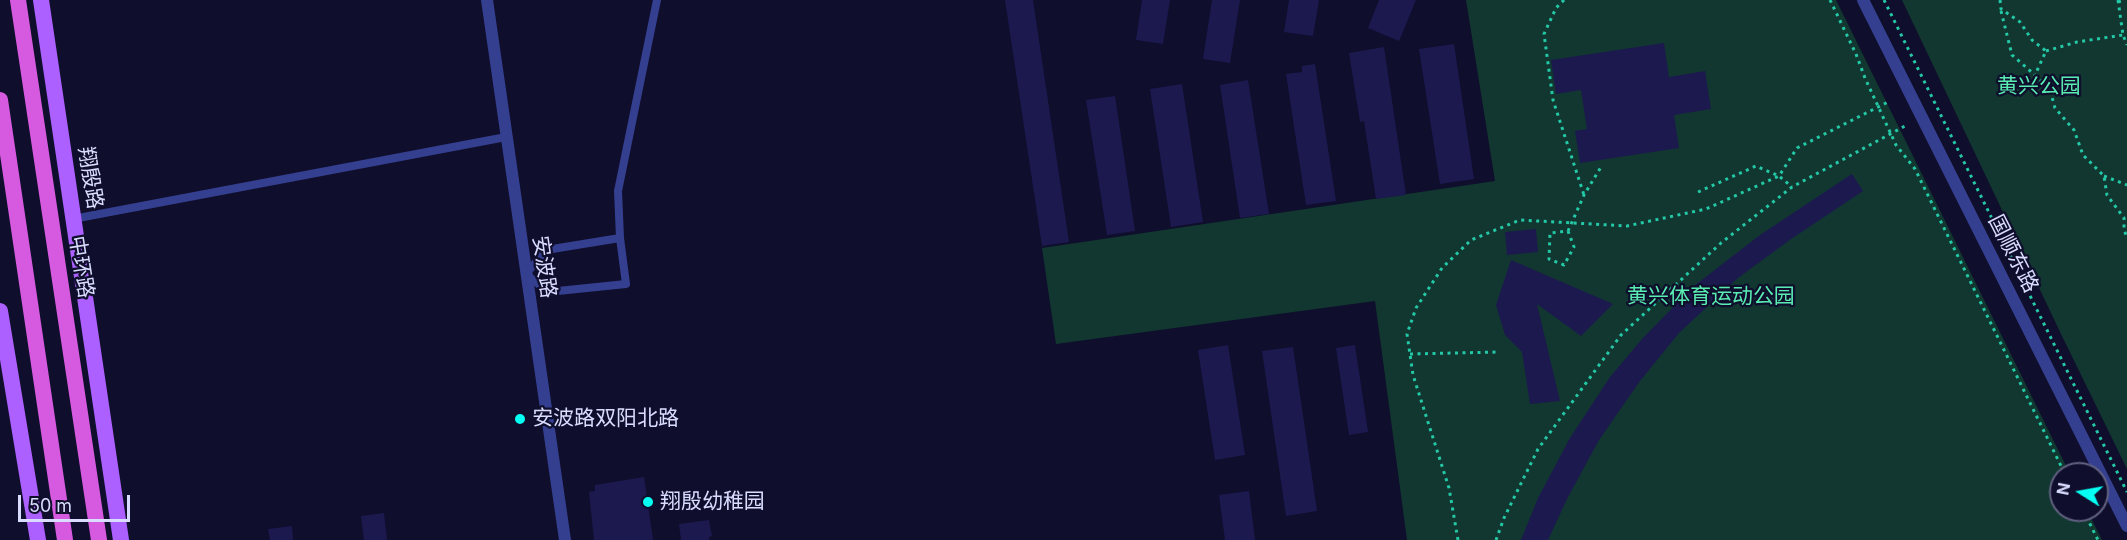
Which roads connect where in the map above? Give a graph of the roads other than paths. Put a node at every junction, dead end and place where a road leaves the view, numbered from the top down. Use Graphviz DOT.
graph roads {
  1 [pos="18,0"];
  2 [pos="41,0"];
  3 [pos="487,0"];
  4 [pos="657,0"];
  5 [pos="1863,0"];
  6 [pos="0,100"];
  7 [pos="506,137"];
  8 [pos="73,219"];
  9 [pos="620,238"];
  10 [pos="526,274"];
  11 [pos="0,311"];
  12 [pos="2127,526"];
  13 [pos="38,540"];
  14 [pos="65,540"];
  15 [pos="99,540"];
  16 [pos="121,540"];
  17 [pos="565,540"];
  1 -- 15 [label="highway, 中环路"];
  2 -- 8 [label="main road, 翔殷路"];
  3 -- 7 [label="street, 安波路"];
  4 -- 9 [label="lane"];
  5 -- 12 [label="street, 国顺东路"];
  6 -- 14 [label="highway"];
  7 -- 8 [label="lane"];
  7 -- 10 [label="street, 安波路"];
  8 -- 16 [label="main road, 翔殷路"];
  9 -- 10 [label="lane"];
  9 -- 10 [label="lane"];
  10 -- 17 [label="street, 安波路"];
  11 -- 13 [label="main road"];
}
